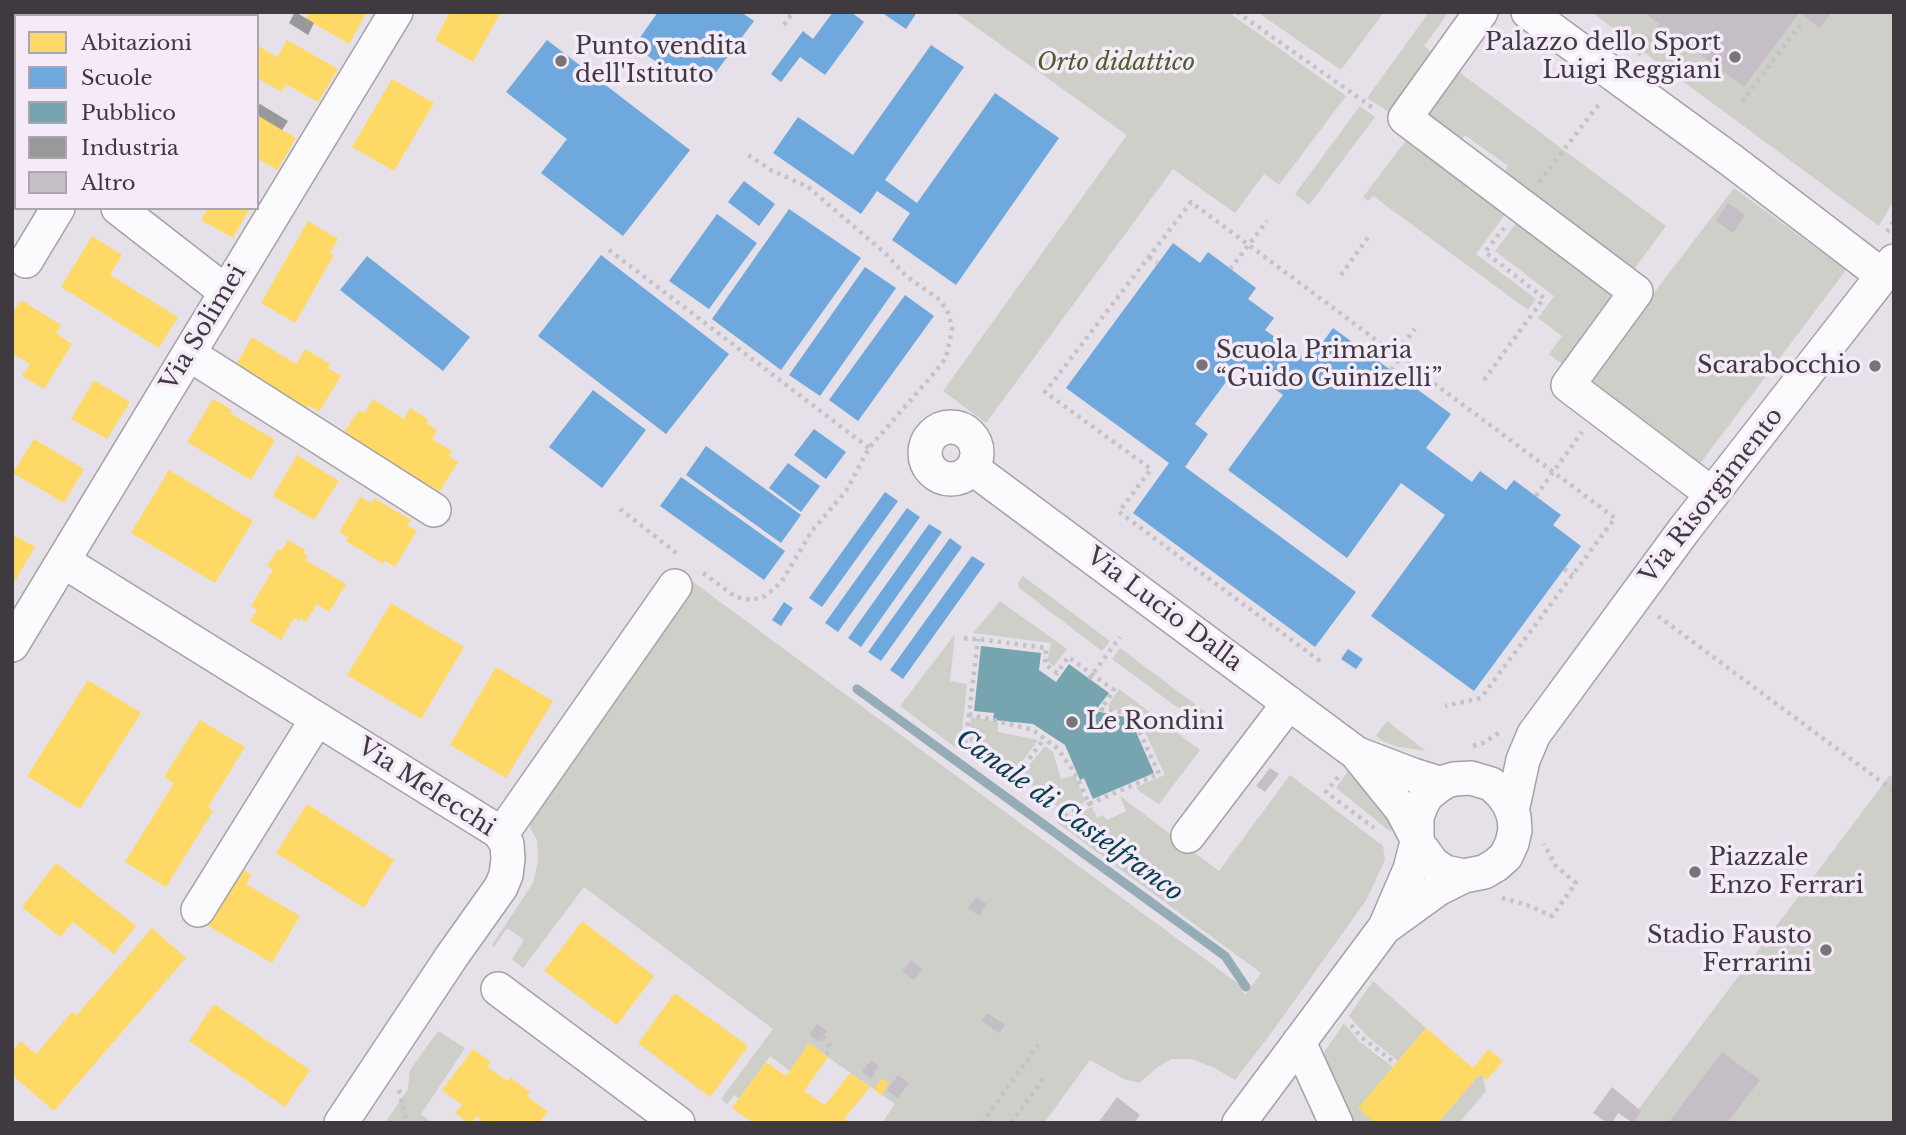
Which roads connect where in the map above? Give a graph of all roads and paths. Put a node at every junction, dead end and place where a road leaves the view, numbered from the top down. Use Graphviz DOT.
graph roads {
  1 [pos="396,12"];
  2 [pos="793,12"];
  3 [pos="1237,12"];
  4 [pos="1481,12"];
  5 [pos="1528,12"];
  6 [pos="1800,24"];
  7 [pos="784,25"];
  8 [pos="1661,25"];
  9 [pos="1619,78"];
  10 [pos="1742,102"];
  11 [pos="1378,111"];
  12 [pos="745,153"];
  13 [pos="1522,206"];
  14 [pos="57,210"];
  15 [pos="121,210"];
  16 [pos="1267,221"];
  17 [pos="1369,236"];
  18 [pos="1249,244"];
  19 [pos="609,250"];
  20 [pos="1149,257"];
  21 [pos="26,261"];
  22 [pos="1157,264"];
  23 [pos="1888,268"];
  24 [pos="1230,269"];
  25 [pos="1341,275"];
  26 [pos="226,292"];
  27 [pos="1415,329"];
  28 [pos="189,354"];
  29 [pos="1398,356"];
  30 [pos="1391,370"];
  31 [pos="1484,380"];
  32 [pos="869,448"];
  33 [pos="1566,456"];
  34 [pos="972,468"];
  35 [pos="1553,472"];
  36 [pos="1712,494"];
  37 [pos="1536,496"];
  38 [pos="434,509"];
  39 [pos="620,509"];
  40 [pos="63,561"];
  41 [pos="1564,569"];
  42 [pos="687,573"];
  43 [pos="1573,575"];
  44 [pos="1653,612"];
  45 [pos="1120,637"];
  46 [pos="964,638"];
  47 [pos="978,639"];
  48 [pos="12,645"];
  49 [pos="1320,661"];
  50 [pos="1091,677"];
  51 [pos="1289,703"];
  52 [pos="1445,706"];
  53 [pos="969,714"];
  54 [pos="317,719"];
  55 [pos="1534,734"];
  56 [pos="1044,739"];
  57 [pos="1348,763"];
  58 [pos="1014,779"];
  59 [pos="1456,781"];
  60 [pos="1894,791"];
  61 [pos="1089,804"];
  62 [pos="1512,811"];
  63 [pos="1378,831"];
  64 [pos="500,835"];
  65 [pos="1188,836"];
  66 [pos="1542,838"];
  67 [pos="1417,839"];
  68 [pos="1464,876"];
  69 [pos="1494,898"];
  70 [pos="198,910"];
  71 [pos="1385,927"];
  72 [pos="498,989"];
  73 [pos="1331,1000"];
  74 [pos="823,1037"];
  75 [pos="1298,1042"];
  76 [pos="1039,1044"];
  77 [pos="826,1055"];
  78 [pos="1396,1064"];
  79 [pos="1046,1075"];
  80 [pos="341,1123"];
  81 [pos="678,1123"];
  82 [pos="982,1123"];
  83 [pos="1011,1123"];
  84 [pos="1239,1123"];
  85 [pos="1336,1123"];
  1 -- 26 [label="street, Via Solimei"];
  2 -- 7 [label="path"];
  3 -- 11 [label="path"];
  4 -- 13 [label="street"];
  5 -- 9 [label="street"];
  6 -- 10 [label="path"];
  8 -- 9 [label="path"];
  9 -- 13 [label="path"];
  9 -- 23 [label="street"];
  12 -- 32 [label="path"];
  13 -- 31 [label="path"];
  13 -- 36 [label="street"];
  14 -- 21 [label="street"];
  15 -- 26 [label="street"];
  16 -- 18 [label="path"];
  17 -- 25 [label="path"];
  18 -- 20 [label="path"];
  18 -- 24 [label="path"];
  18 -- 29 [label="path"];
  19 -- 32 [label="path"];
  20 -- 22 [label="path"];
  20 -- 49 [label="path"];
  23 -- 36 [label="street, Via Risorgimento"];
  26 -- 28 [label="street, Via Solimei"];
  27 -- 29 [label="path"];
  28 -- 38 [label="street"];
  28 -- 40 [label="street, Via Solimei"];
  29 -- 30 [label="path"];
  29 -- 35 [label="path"];
  32 -- 42 [label="path"];
  33 -- 35 [label="path"];
  34 -- 51 [label="street, Via Lucio Dalla"];
  35 -- 37 [label="path"];
  35 -- 43 [label="path"];
  36 -- 55 [label="street, Via Risorgimento"];
  39 -- 42 [label="path"];
  40 -- 48 [label="street, Via Solimei"];
  40 -- 54 [label="street, Via Melecchi"];
  41 -- 43 [label="path"];
  42 -- 64 [label="street"];
  43 -- 52 [label="path"];
  44 -- 60 [label="path"];
  45 -- 50 [label="path"];
  46 -- 47 [label="path"];
  47 -- 50 [label="path"];
  47 -- 53 [label="path"];
  50 -- 61 [label="path"];
  51 -- 57 [label="street, Via Lucio Dalla"];
  51 -- 65 [label="street"];
  53 -- 56 [label="path"];
  53 -- 58 [label="path"];
  54 -- 64 [label="street, Via Melecchi"];
  54 -- 70 [label="street"];
  55 -- 59 [label="street, Via Risorgimento"];
  55 -- 62 [label="street, Via Risorgimento"];
  56 -- 58 [label="path"];
  56 -- 61 [label="path"];
  57 -- 59 [label="street, Via Lucio Dalla"];
  57 -- 63 [label="path"];
  57 -- 67 [label="street, Via Lucio Dalla"];
  58 -- 61 [label="path"];
  59 -- 62 [label="street"];
  59 -- 67 [label="street, Via Risorgimento"];
  62 -- 68 [label="street, Via Risorgimento"];
  64 -- 80 [label="street, Via Melecchi"];
  66 -- 69 [label="path"];
  67 -- 68 [label="street"];
  67 -- 71 [label="street, Via Risorgimento"];
  68 -- 71 [label="street, Via Risorgimento"];
  71 -- 73 [label="street, Via Risorgimento"];
  72 -- 81 [label="street"];
  73 -- 75 [label="street, Via Risorgimento"];
  73 -- 78 [label="path"];
  74 -- 77 [label="path"];
  75 -- 84 [label="street, Via Risorgimento"];
  75 -- 85 [label="street"];
  76 -- 82 [label="path"];
  79 -- 83 [label="path"];
}
